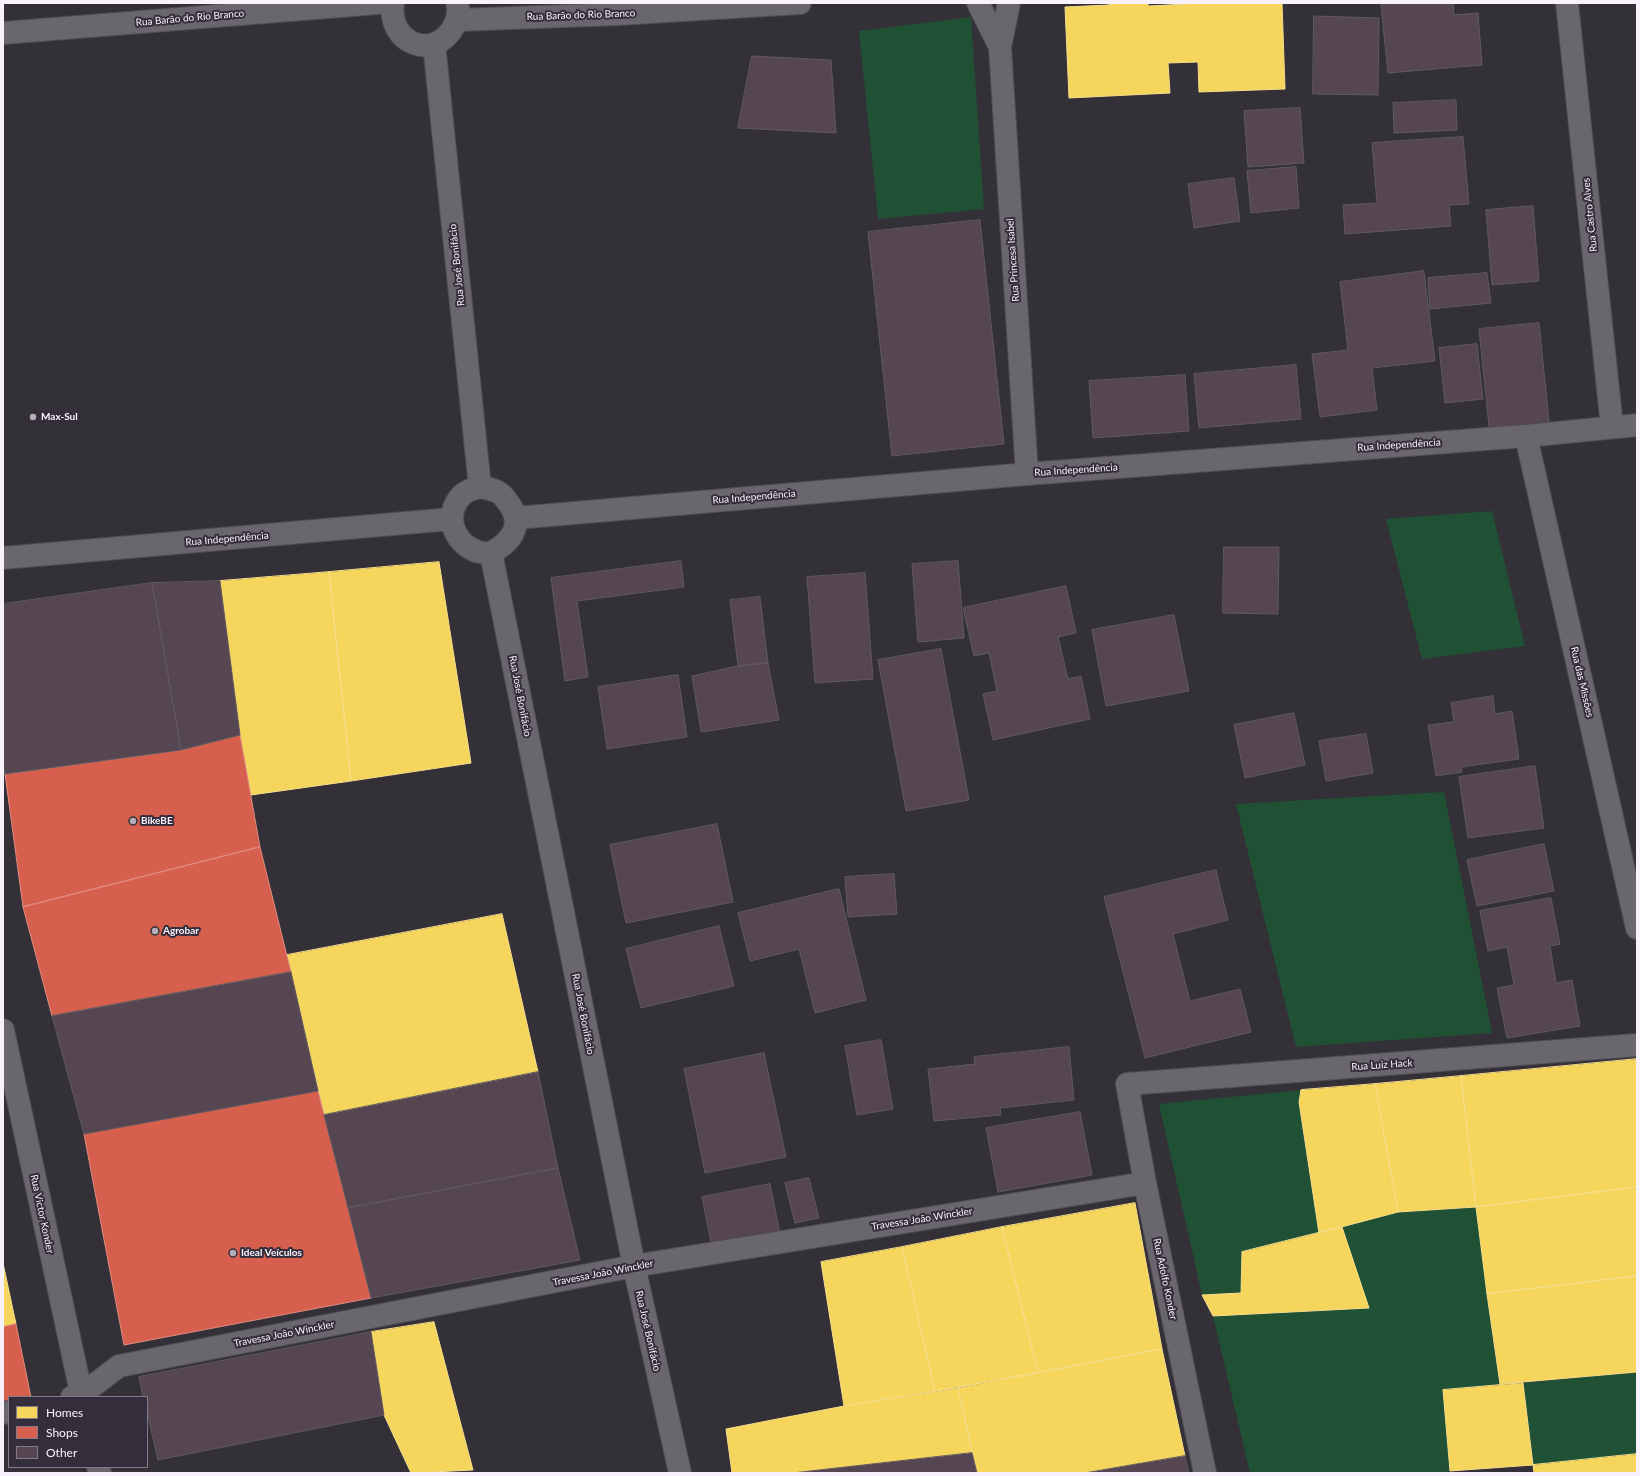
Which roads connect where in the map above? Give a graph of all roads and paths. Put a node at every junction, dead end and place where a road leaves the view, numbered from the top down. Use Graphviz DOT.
graph roads {
  1 [pos="378,3"];
  2 [pos="393,3"];
  3 [pos="791,3"];
  4 [pos="978,3"];
  5 [pos="1009,3"];
  6 [pos="1567,3"];
  7 [pos="618,8"];
  8 [pos="457,12"];
  9 [pos="3,33"];
  10 [pos="434,44"];
  11 [pos="1000,47"];
  12 [pos="1637,425"];
  13 [pos="1612,427"];
  14 [pos="1526,436"];
  15 [pos="1027,474"];
  16 [pos="480,487"];
  17 [pos="516,518"];
  18 [pos="451,519"];
  19 [pos="491,553"];
  20 [pos="3,558"];
  21 [pos="1637,928"];
  22 [pos="3,1030"];
  23 [pos="1637,1045"];
  24 [pos="1127,1084"];
  25 [pos="1145,1183"];
  26 [pos="634,1266"];
  27 [pos="78,1396"];
  28 [pos="680,1473"];
  29 [pos="1206,1473"];
  1 -- 9 [label="street, Rua Barão do Rio Branco"];
  2 -- 10 [label="street"];
  3 -- 7 [label="street, Rua Barão do Rio Branco"];
  4 -- 11 [label="street, Rua Princesa Isabel"];
  5 -- 11 [label="street, Rua Princesa Isabel"];
  6 -- 13 [label="street, Rua Castro Alves"];
  7 -- 8 [label="street, Rua Barão do Rio Branco"];
  8 -- 10 [label="street"];
  10 -- 16 [label="street, Rua José Bonifácio"];
  11 -- 15 [label="street, Rua Princesa Isabel"];
  12 -- 13 [label="street, Rua Independência"];
  13 -- 14 [label="street, Rua Independência"];
  14 -- 15 [label="street, Rua Independência"];
  14 -- 21 [label="street, Rua das Missões"];
  15 -- 17 [label="street, Rua Independência"];
  16 -- 17 [label="street"];
  16 -- 18 [label="street"];
  17 -- 19 [label="street"];
  18 -- 19 [label="street"];
  18 -- 20 [label="street, Rua Independência"];
  19 -- 26 [label="street, Rua José Bonifácio"];
  22 -- 27 [label="street, Rua Victor Konder"];
  23 -- 24 [label="street, Rua Luiz Hack"];
  24 -- 25 [label="street, Rua Adolfo Konder"];
  25 -- 26 [label="street, Travessa João Winckler"];
  25 -- 29 [label="street, Rua Adolfo Konder"];
  26 -- 27 [label="street, Travessa João Winckler"];
  26 -- 28 [label="street, Rua José Bonifácio"];
}
